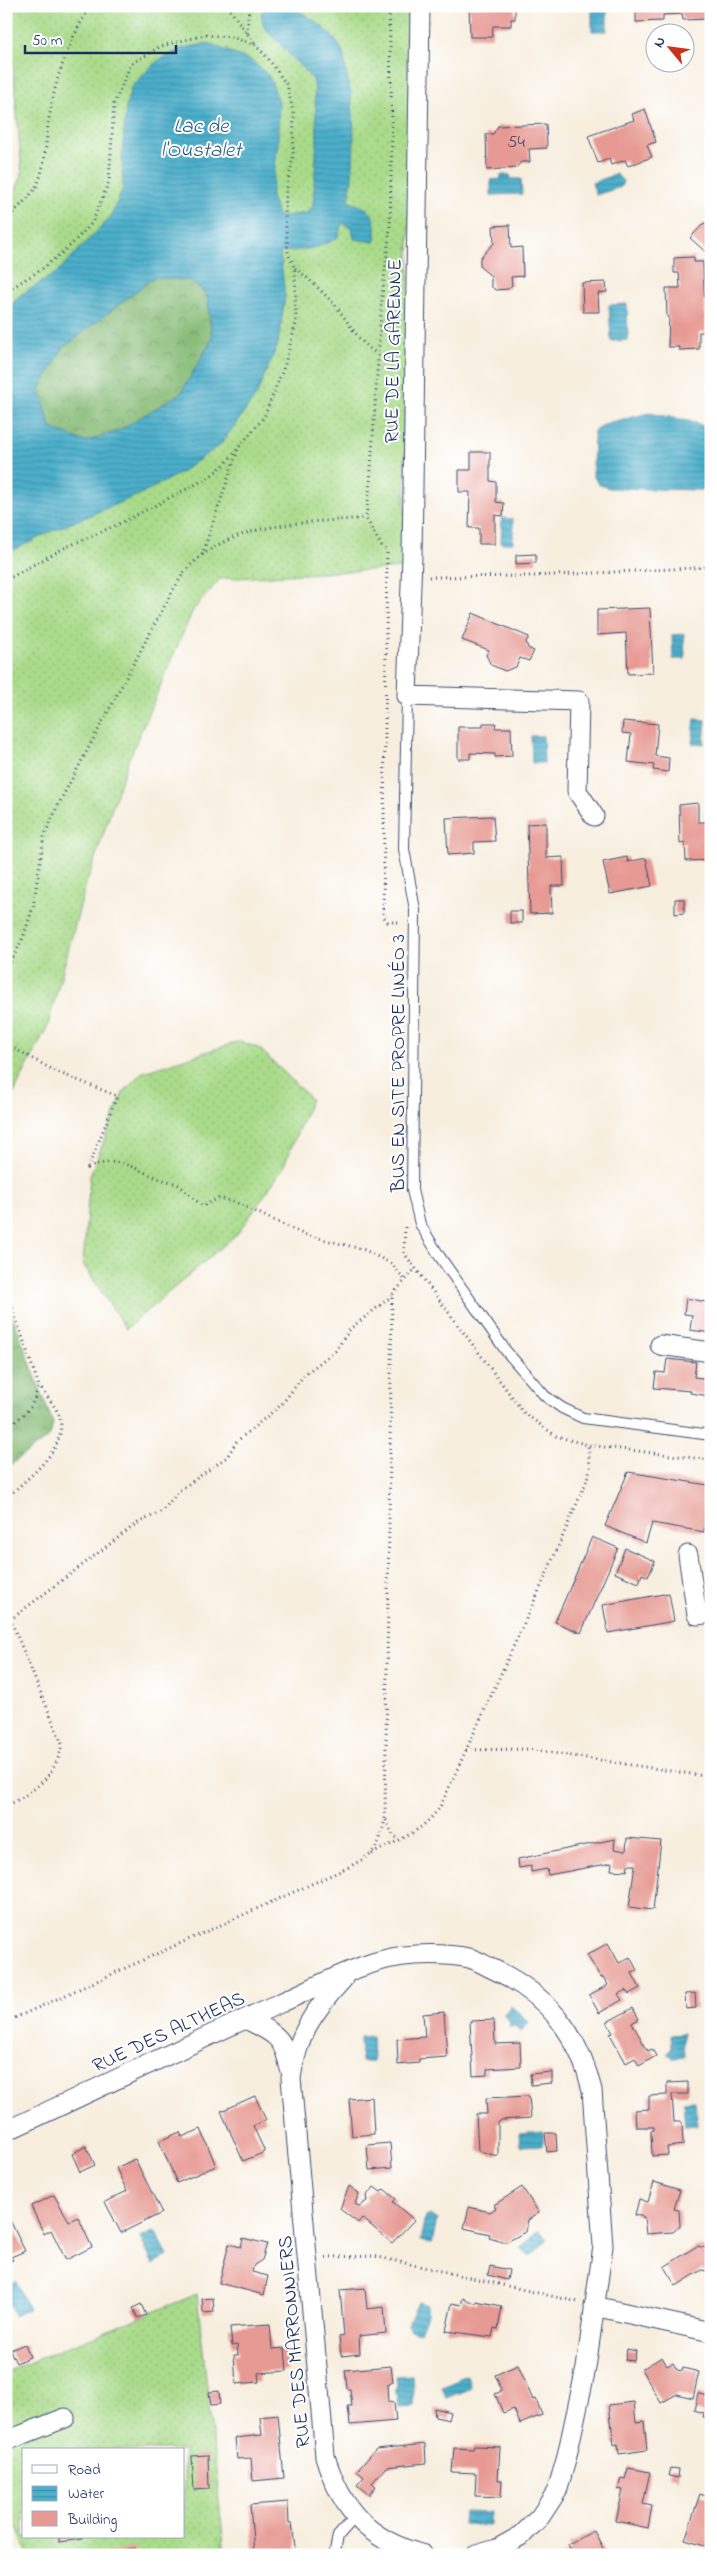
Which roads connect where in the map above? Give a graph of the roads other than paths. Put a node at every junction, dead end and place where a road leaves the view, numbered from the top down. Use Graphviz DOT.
graph roads {
  1 [pos="420,6"];
  2 [pos="407,696"];
  3 [pos="594,816"];
  4 [pos="660,1345"];
  5 [pos="711,1352"];
  6 [pos="711,1435"];
  7 [pos="688,1555"];
  8 [pos="711,1613"];
  9 [pos="348,1972"];
  10 [pos="246,2019"];
  11 [pos="291,2078"];
  12 [pos="6,2131"];
  13 [pos="594,2306"];
  14 [pos="711,2332"];
  15 [pos="65,2418"];
  16 [pos="6,2441"];
  17 [pos="355,2517"];
  18 [pos="334,2555"];
  19 [pos="424,2555"];
  20 [pos="476,2555"];
  1 -- 2 [label="street, RUE DE LA GARENNE"];
  2 -- 3 [label="street"];
  2 -- 6 [label="lane, BUS EN SITE PROPRE LINÉO 3"];
  4 -- 5 [label="street"];
  7 -- 8 [label="street"];
  9 -- 10 [label="street, RUE DES ALTHEAS"];
  9 -- 11 [label="street, RUE DES MARRONNIERS"];
  9 -- 13 [label="street"];
  10 -- 11 [label="street, RUE DES MARRONNIERS"];
  10 -- 12 [label="street, RUE DES ALTHEAS"];
  11 -- 17 [label="street, RUE DES MARRONNIERS"];
  13 -- 14 [label="street"];
  13 -- 20 [label="street"];
  15 -- 16 [label="street"];
  17 -- 18 [label="lane"];
  17 -- 19 [label="street, RUE DES MARRONNIERS"];
}
